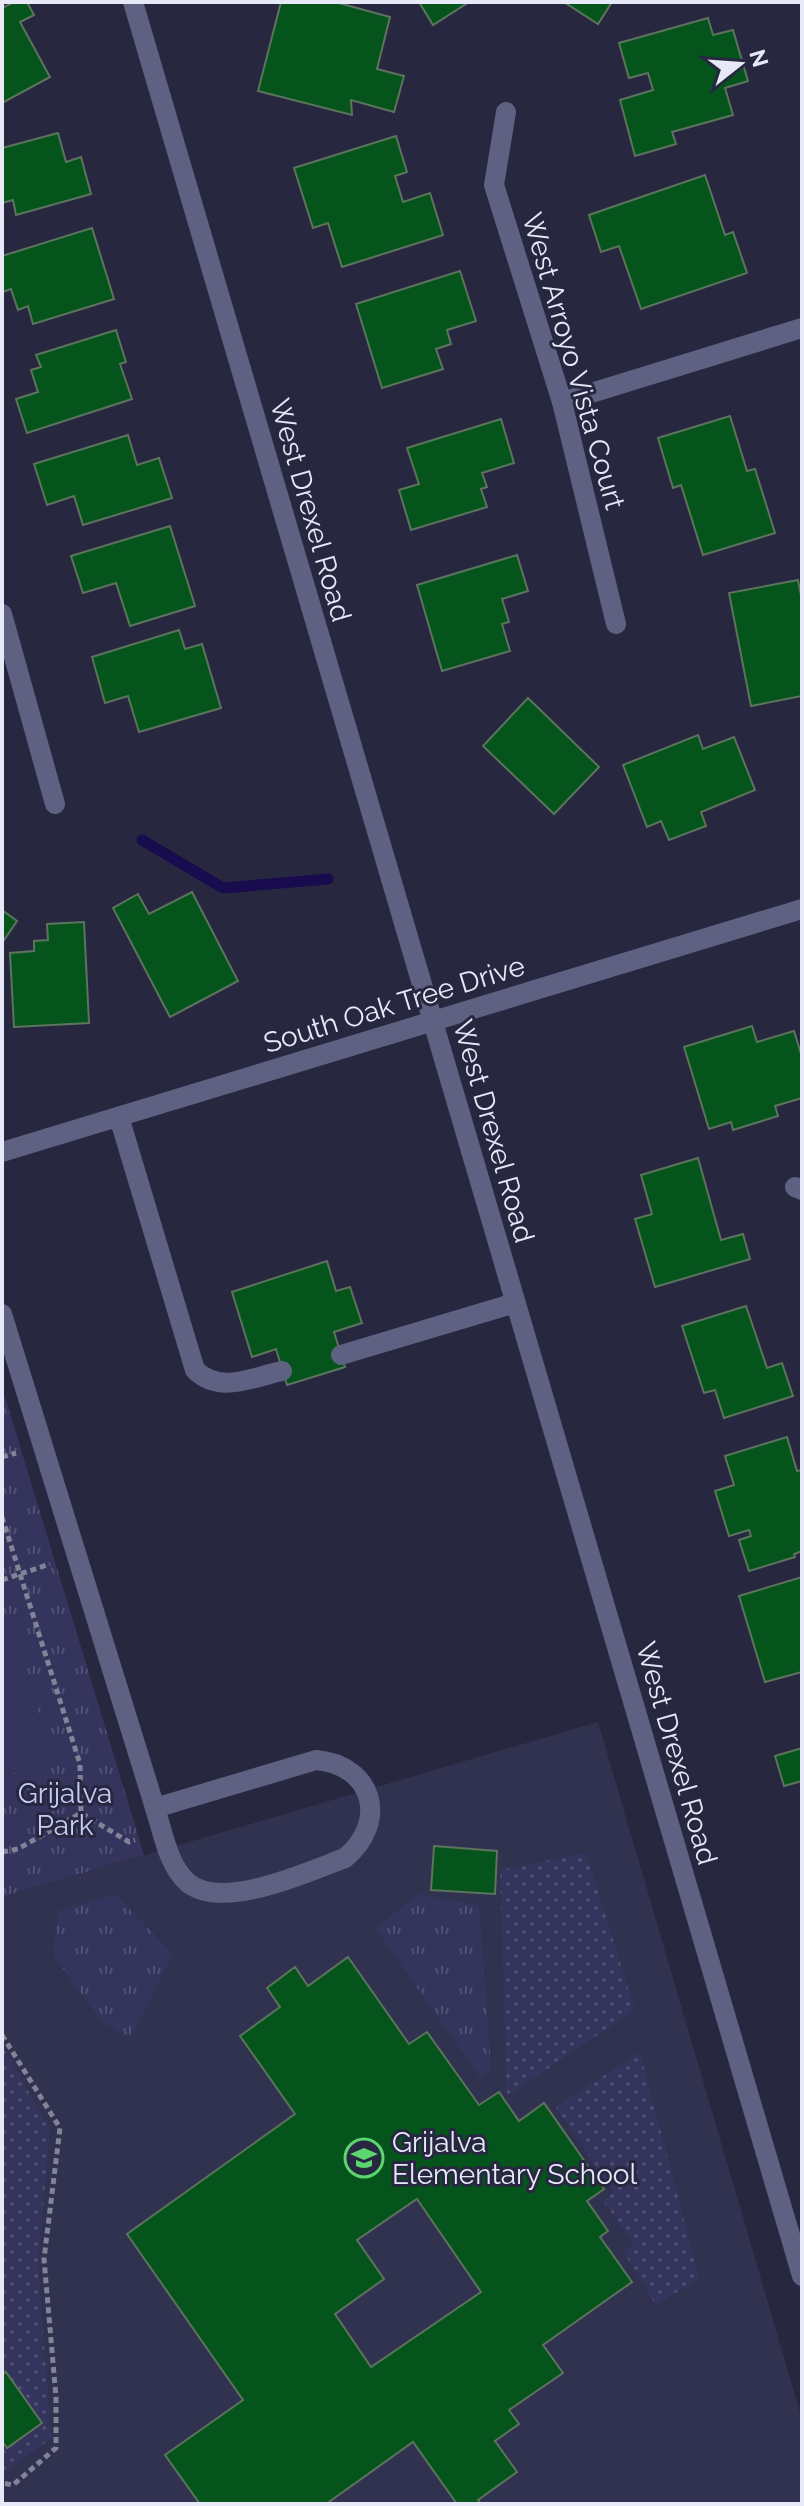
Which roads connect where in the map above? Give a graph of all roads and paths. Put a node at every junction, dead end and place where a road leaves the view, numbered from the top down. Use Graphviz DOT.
graph roads {
  1 [pos="133,2"];
  2 [pos="506,112"];
  3 [pos="802,328"];
  4 [pos="562,402"];
  5 [pos="2,614"];
  6 [pos="616,624"];
  7 [pos="55,804"];
  8 [pos="802,909"];
  9 [pos="433,1023"];
  10 [pos="119,1117"];
  11 [pos="2,1152"];
  12 [pos="515,1303"];
  13 [pos="2,1314"];
  14 [pos="341,1355"];
  15 [pos="282,1371"];
  16 [pos="2,1517"];
  17 [pos="77,1555"];
  18 [pos="20,1574"];
  19 [pos="2,1580"];
  20 [pos="155,1808"];
  21 [pos="81,1813"];
  22 [pos="163,1833"];
  23 [pos="2,1852"];
  24 [pos="2,2035"];
  25 [pos="802,2276"];
  26 [pos="2,2483"];
  1 -- 9 [label="street, West Drexel Road"];
  2 -- 4 [label="street, West Arroyo Vista Court"];
  3 -- 4 [label="street"];
  4 -- 6 [label="street, West Arroyo Vista Court"];
  5 -- 7 [label="street"];
  8 -- 9 [label="street, South Oak Tree Drive"];
  9 -- 10 [label="street, South Oak Tree Drive"];
  9 -- 12 [label="street, West Drexel Road"];
  10 -- 11 [label="street, South Oak Tree Drive"];
  10 -- 15 [label="street"];
  12 -- 14 [label="street"];
  12 -- 25 [label="street, West Drexel Road"];
  13 -- 17 [label="street"];
  16 -- 18 [label="path"];
  17 -- 18 [label="path"];
  17 -- 20 [label="street"];
  18 -- 19 [label="path"];
  18 -- 21 [label="path"];
  20 -- 22 [label="street"];
  20 -- 22 [label="street"];
  21 -- 22 [label="path"];
  21 -- 23 [label="path"];
  24 -- 26 [label="path"];
}
